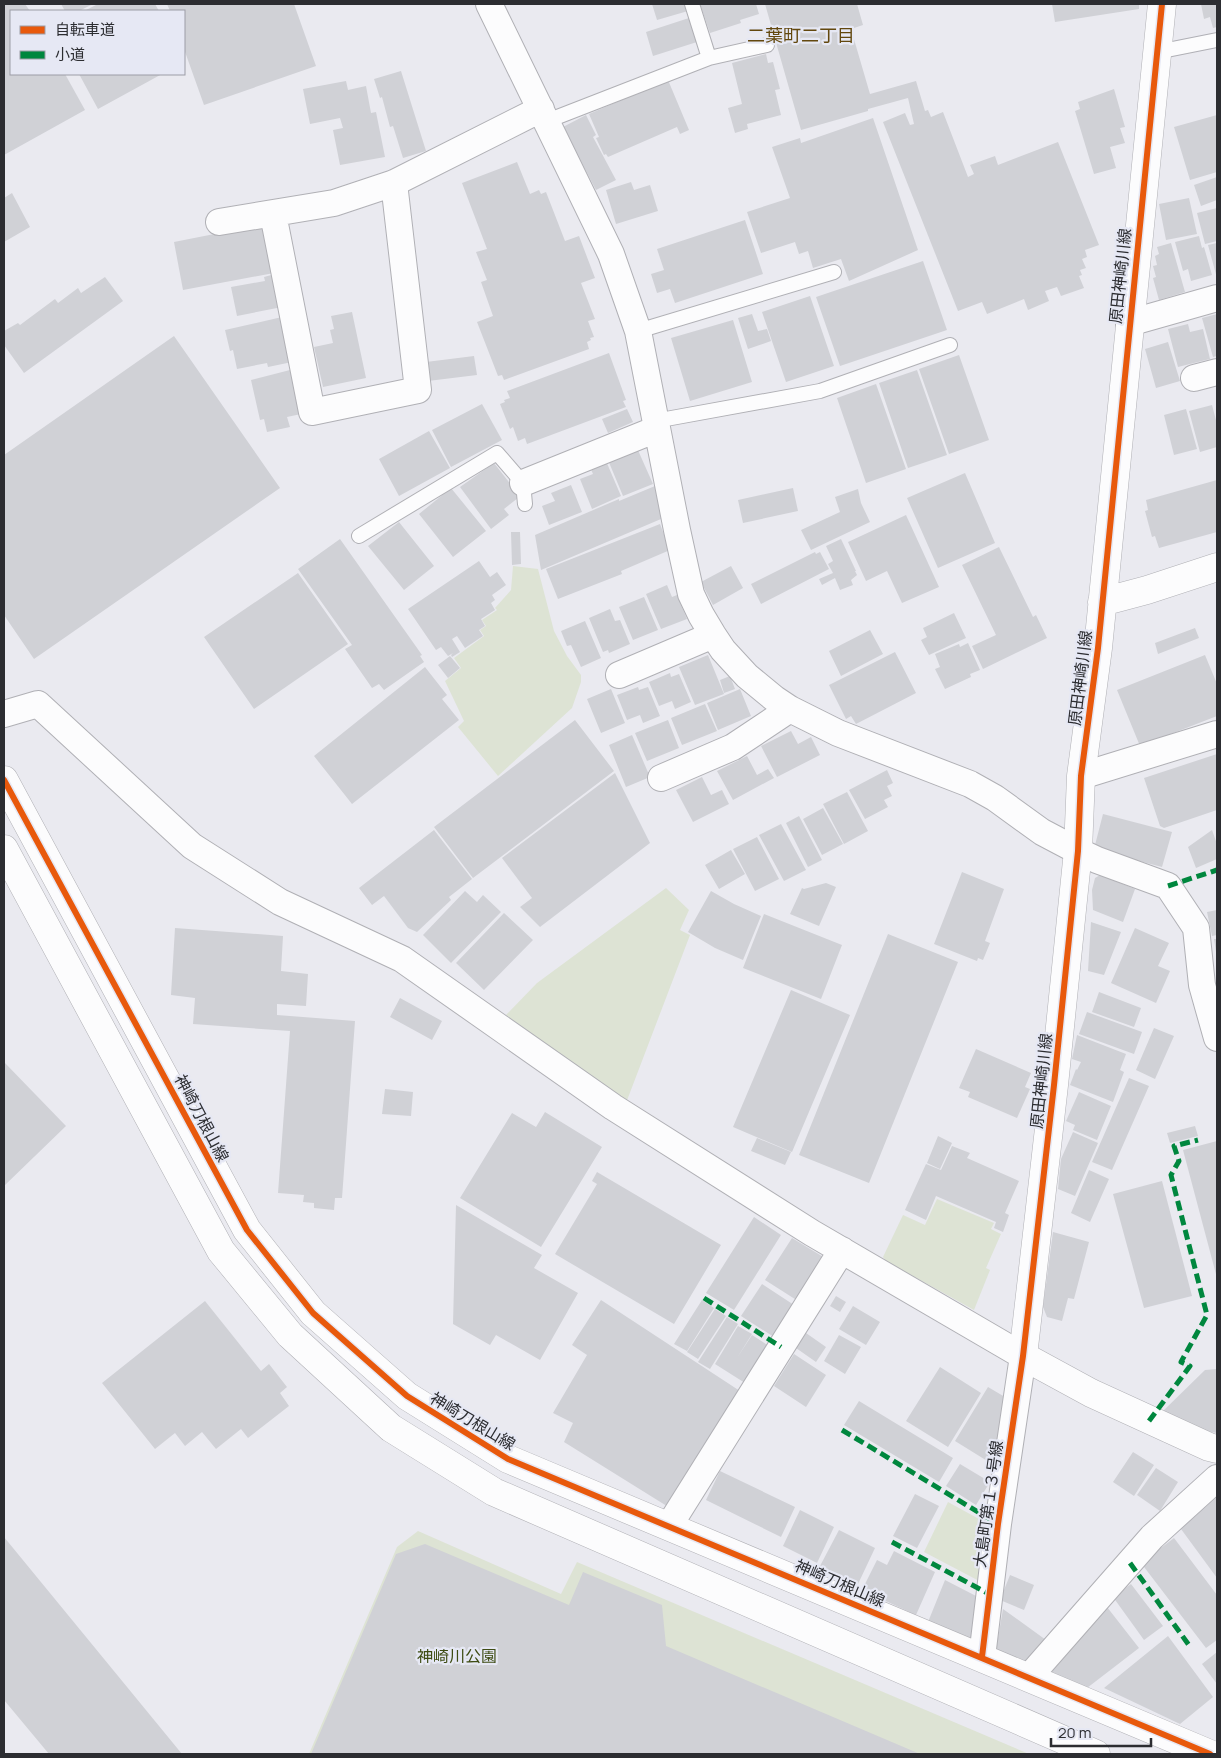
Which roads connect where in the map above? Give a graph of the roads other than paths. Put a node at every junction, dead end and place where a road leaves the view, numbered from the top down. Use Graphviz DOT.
graph roads {
  1 [pos="489,4"];
  2 [pos="692,4"];
  3 [pos="1162,4"];
  4 [pos="1217,40"];
  5 [pos="767,45"];
  6 [pos="1157,52"];
  7 [pos="709,58"];
  8 [pos="544,115"];
  9 [pos="394,183"];
  10 [pos="273,214"];
  11 [pos="219,222"];
  12 [pos="834,272"];
  13 [pos="1217,298"];
  14 [pos="1129,323"];
  15 [pos="638,330"];
  16 [pos="950,345"];
  17 [pos="656,425"];
  18 [pos="524,494"];
  19 [pos="359,536"];
  20 [pos="1217,566"];
  21 [pos="1102,602"];
  22 [pos="713,635"];
  23 [pos="619,675"];
  24 [pos="790,710"];
  25 [pos="4,714"];
  26 [pos="1217,734"];
  27 [pos="1082,776"];
  28 [pos="661,778"];
  29 [pos="4,780"];
  30 [pos="4,850"];
  31 [pos="1078,851"];
  32 [pos="1217,1038"];
  33 [pos="842,1250"];
  34 [pos="1023,1356"];
  35 [pos="1217,1449"];
  36 [pos="1217,1478"];
  37 [pos="669,1526"];
  38 [pos="982,1657"];
  39 [pos="1029,1677"];
  40 [pos="1096,1754"];
  41 [pos="1210,1754"];
  1 -- 8 [label="street"];
  2 -- 7 [label="lane"];
  3 -- 6 [label="street, 原田神崎川線"];
  4 -- 6 [label="lane"];
  5 -- 7 [label="lane"];
  6 -- 14 [label="street, 原田神崎川線"];
  7 -- 8 [label="lane"];
  8 -- 9 [label="street"];
  8 -- 15 [label="street"];
  9 -- 10 [label="street"];
  9 -- 10 [label="street"];
  10 -- 11 [label="street"];
  12 -- 15 [label="lane"];
  13 -- 14 [label="street"];
  14 -- 21 [label="street, 原田神崎川線"];
  15 -- 17 [label="street"];
  16 -- 17 [label="lane"];
  17 -- 18 [label="street"];
  17 -- 22 [label="street"];
  18 -- 19 [label="lane"];
  20 -- 21 [label="street"];
  21 -- 27 [label="street, 原田神崎川線"];
  22 -- 23 [label="street"];
  22 -- 24 [label="street"];
  24 -- 28 [label="street"];
  24 -- 31 [label="street"];
  25 -- 33 [label="street"];
  26 -- 27 [label="street"];
  27 -- 31 [label="street, 原田神崎川線"];
  29 -- 37 [label="street, 神崎刀根山線"];
  30 -- 40 [label="street"];
  31 -- 32 [label="street"];
  31 -- 34 [label="street, 原田神崎川線"];
  33 -- 34 [label="street"];
  33 -- 37 [label="street"];
  34 -- 35 [label="street"];
  34 -- 38 [label="street, 大島町第１３号線"];
  36 -- 39 [label="street"];
  37 -- 38 [label="street, 神崎刀根山線"];
  38 -- 39 [label="street, 神崎刀根山線"];
  39 -- 41 [label="street, 神崎刀根山線"];
}
